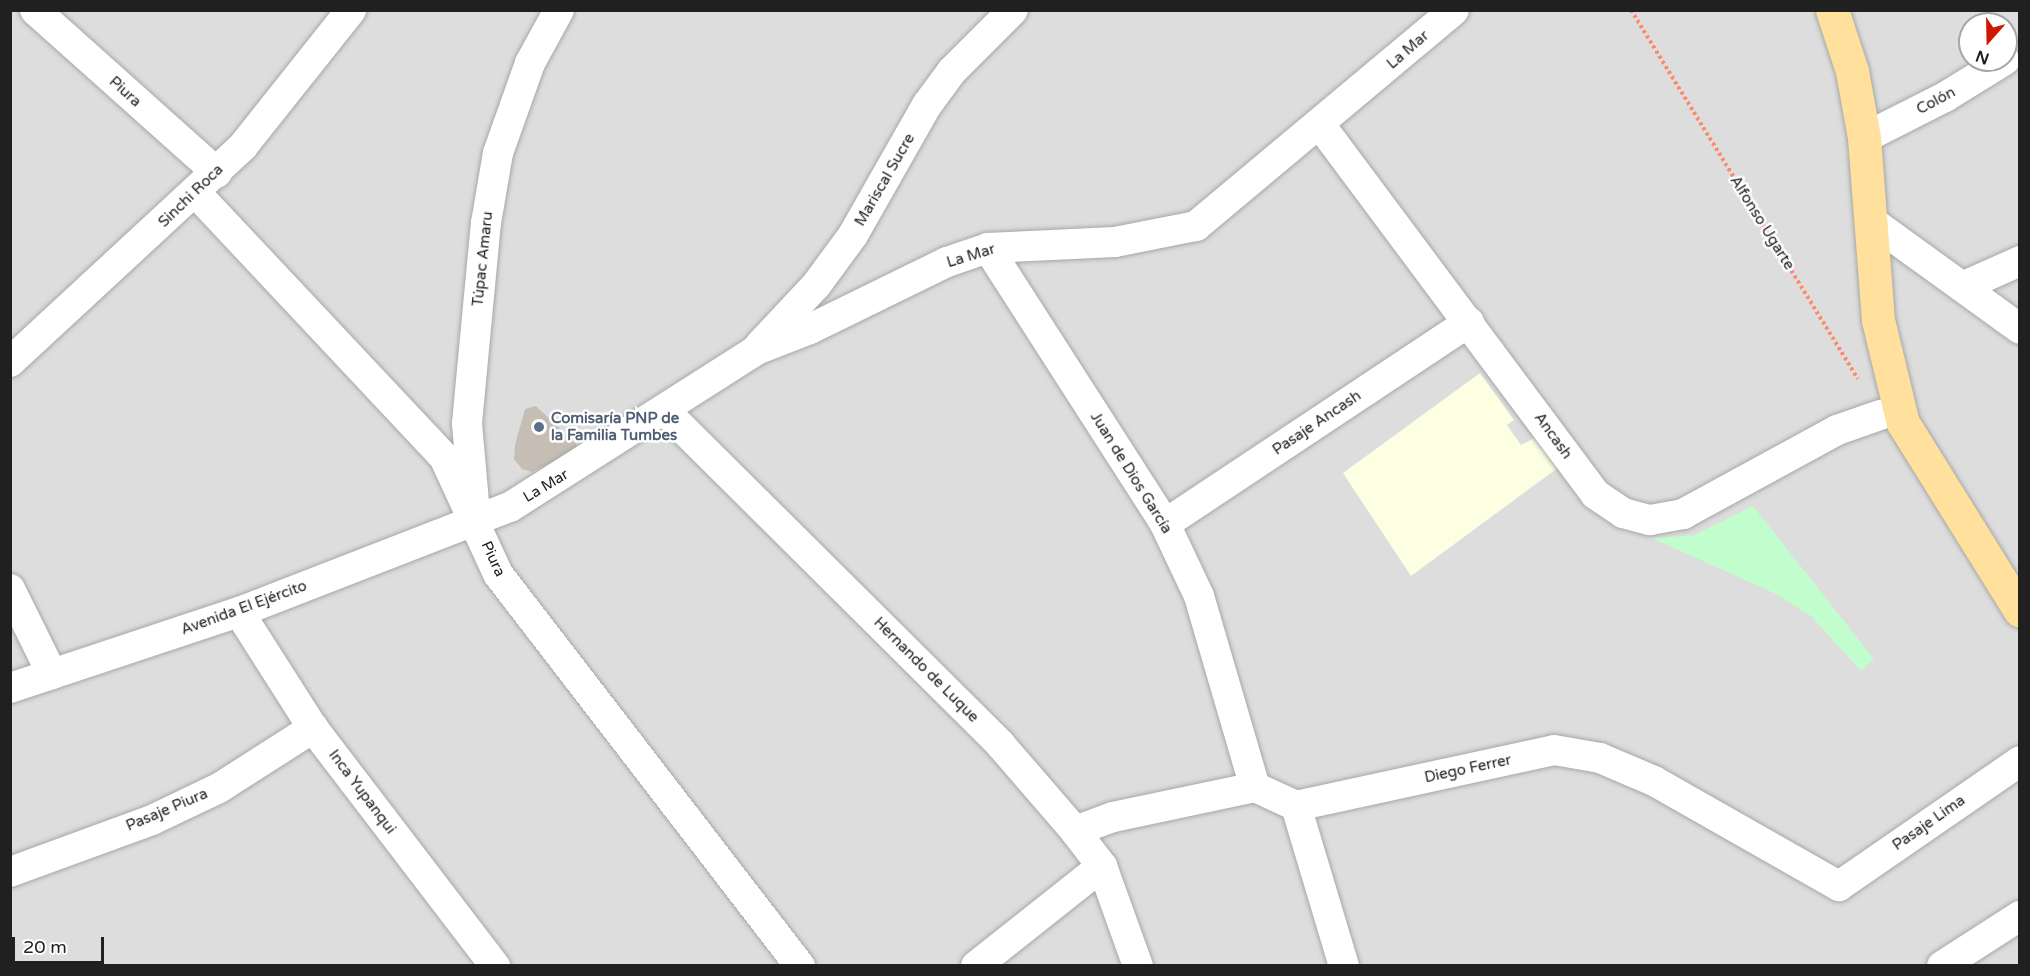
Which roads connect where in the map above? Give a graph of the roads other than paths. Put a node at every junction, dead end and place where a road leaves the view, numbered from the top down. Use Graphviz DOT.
graph roads {
  1 [pos="35,10"];
  2 [pos="351,10"];
  3 [pos="559,10"];
  4 [pos="1012,10"];
  5 [pos="1454,10"];
  6 [pos="1832,10"];
  7 [pos="1984,72"];
  8 [pos="1321,126"];
  9 [pos="1864,138"];
  10 [pos="206,183"];
  11 [pos="1871,221"];
  12 [pos="988,248"];
  13 [pos="2019,261"];
  14 [pos="1962,287"];
  15 [pos="1469,322"];
  16 [pos="2019,329"];
  17 [pos="756,350"];
  18 [pos="10,362"];
  19 [pos="664,410"];
  20 [pos="1880,415"];
  21 [pos="475,520"];
  22 [pos="1165,524"];
  23 [pos="10,589"];
  24 [pos="2019,610"];
  25 [pos="239,612"];
  26 [pos="52,675"];
  27 [pos="10,688"];
  28 [pos="313,729"];
  29 [pos="2019,760"];
  30 [pos="1255,787"];
  31 [pos="1296,806"];
  32 [pos="1075,831"];
  33 [pos="1102,866"];
  34 [pos="10,872"];
  35 [pos="1839,886"];
  36 [pos="2019,916"];
  37 [pos="495,966"];
  38 [pos="800,966"];
  39 [pos="976,966"];
  40 [pos="1138,966"];
  41 [pos="1344,966"];
  42 [pos="1942,966"];
  1 -- 10 [label="street, Piura"];
  2 -- 10 [label="street, Sinchi Roca"];
  3 -- 21 [label="street, Túpac Amaru"];
  4 -- 17 [label="street, Mariscal Sucre"];
  5 -- 8 [label="street, La Mar"];
  6 -- 9 [label="main road"];
  7 -- 9 [label="street, Colón"];
  8 -- 12 [label="street, La Mar"];
  8 -- 15 [label="street, Ancash"];
  9 -- 11 [label="main road"];
  10 -- 18 [label="street, Sinchi Roca"];
  10 -- 21 [label="street, Piura"];
  11 -- 14 [label="street"];
  11 -- 24 [label="main road"];
  12 -- 17 [label="street, La Mar"];
  12 -- 22 [label="street, Juan de Dios García"];
  13 -- 14 [label="street"];
  14 -- 16 [label="street"];
  15 -- 20 [label="street, Ancash"];
  15 -- 22 [label="street, Pasaje Ancash"];
  17 -- 19 [label="street, La Mar"];
  19 -- 21 [label="street, La Mar"];
  19 -- 32 [label="street, Hernando de Luque"];
  21 -- 25 [label="street, Avenida El Ejército"];
  21 -- 38 [label="street, Piura"];
  22 -- 30 [label="street, Juan de Dios García"];
  23 -- 26 [label="street"];
  25 -- 26 [label="street, Avenida El Ejército"];
  25 -- 28 [label="street, Inca Yupanqui"];
  26 -- 27 [label="street, Avenida El Ejército"];
  28 -- 34 [label="street, Pasaje Piura"];
  28 -- 37 [label="street, Inca Yupanqui"];
  29 -- 35 [label="street, Pasaje Lima"];
  30 -- 31 [label="street"];
  30 -- 32 [label="street"];
  31 -- 35 [label="street, Diego Ferrer"];
  31 -- 41 [label="street"];
  32 -- 33 [label="street, Hernando de Luque"];
  33 -- 39 [label="street"];
  33 -- 40 [label="street, Hernando de Luque"];
  36 -- 42 [label="street"];
}
